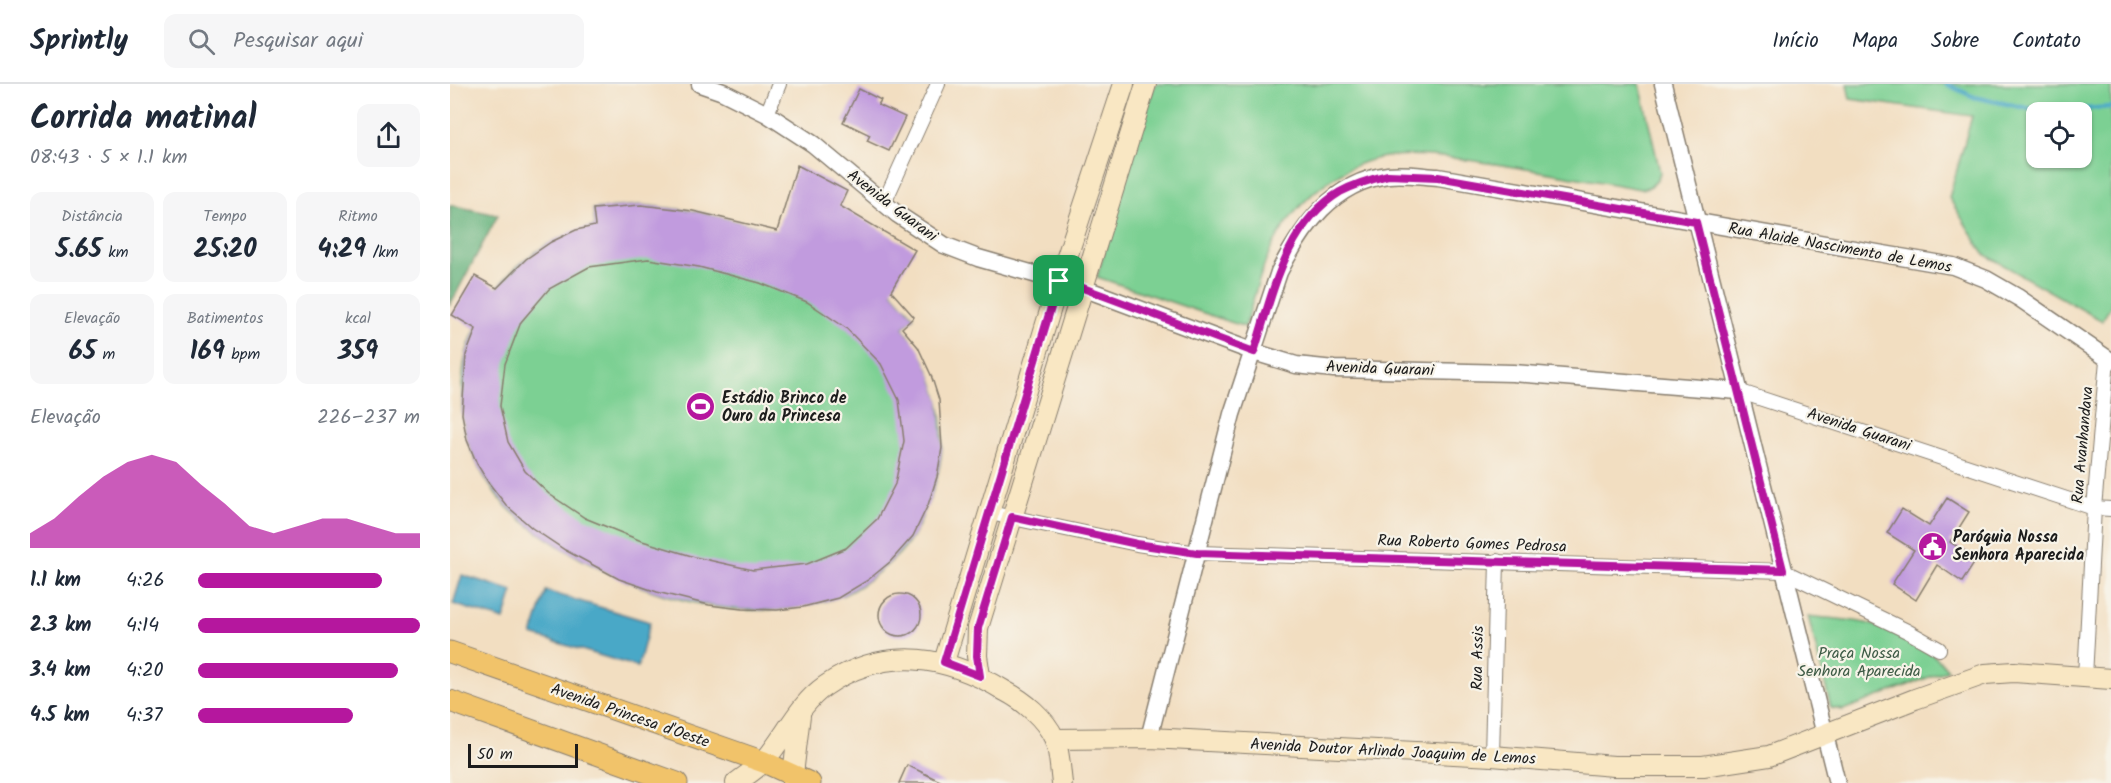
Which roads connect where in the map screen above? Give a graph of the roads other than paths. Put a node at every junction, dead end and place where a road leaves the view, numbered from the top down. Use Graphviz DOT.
graph roads {
  1 [pos="700,84"];
  2 [pos="779,84"];
  3 [pos="938,84"];
  4 [pos="1124,84"];
  5 [pos="1146,84"];
  6 [pos="1663,84"];
  7 [pos="767,114"];
  8 [pos="884,203"];
  9 [pos="1696,222"];
  10 [pos="1059,281"];
  11 [pos="1083,288"];
  12 [pos="1254,352"];
  13 [pos="2109,360"];
  14 [pos="1738,391"];
  15 [pos="2094,508"];
  16 [pos="2111,509"];
  17 [pos="990,513"];
  18 [pos="1012,517"];
  19 [pos="1197,553"];
  20 [pos="1497,561"];
  21 [pos="1783,570"];
  22 [pos="1939,649"];
  23 [pos="450,652"];
  24 [pos="944,662"];
  25 [pos="980,676"];
  26 [pos="2085,677"];
  27 [pos="2111,679"];
  28 [pos="450,701"];
  29 [pos="800,712"];
  30 [pos="1827,735"];
  31 [pos="1149,738"];
  32 [pos="1055,739"];
  33 [pos="1492,756"];
  34 [pos="764,762"];
  35 [pos="798,780"];
  36 [pos="677,783"];
  37 [pos="736,783"];
  38 [pos="1062,783"];
  39 [pos="1837,783"];
  1 -- 7 [label="street, Avenida Guarani"];
  2 -- 7 [label="street"];
  3 -- 8 [label="street"];
  4 -- 10 [label="main road"];
  5 -- 11 [label="main road"];
  6 -- 9 [label="street"];
  7 -- 8 [label="street, Avenida Guarani"];
  8 -- 10 [label="street, Avenida Guarani"];
  9 -- 12 [label="street, Rua Alaide Nascimento de Lemos"];
  9 -- 13 [label="street, Rua Alaide Nascimento de Lemos"];
  9 -- 14 [label="street"];
  10 -- 11 [label="street, Avenida Guarani"];
  10 -- 17 [label="main road"];
  11 -- 12 [label="street, Avenida Guarani"];
  11 -- 18 [label="main road"];
  12 -- 14 [label="street, Avenida Guarani"];
  12 -- 19 [label="street, Rua Alaide Nascimento de Lemos"];
  13 -- 15 [label="street, Rua Avanhandava"];
  14 -- 15 [label="street, Avenida Guarani"];
  14 -- 21 [label="street"];
  15 -- 16 [label="street, Avenida Guarani"];
  15 -- 26 [label="street, Rua Avanhandava"];
  17 -- 18 [label="street, Rua Roberto Gomes Pedrosa"];
  17 -- 24 [label="main road"];
  18 -- 19 [label="street, Rua Roberto Gomes Pedrosa"];
  18 -- 25 [label="main road"];
  19 -- 20 [label="street, Rua Roberto Gomes Pedrosa"];
  19 -- 31 [label="street, Rua Alaide Nascimento de Lemos"];
  20 -- 21 [label="street, Rua Roberto Gomes Pedrosa"];
  20 -- 33 [label="street, Rua Assis"];
  21 -- 22 [label="street, Rua Roberto Gomes Pedrosa"];
  21 -- 30 [label="street"];
  23 -- 34 [label="main road, Avenida Princesa d'Oeste"];
  24 -- 25 [label="main road"];
  24 -- 29 [label="main road"];
  25 -- 32 [label="main road"];
  26 -- 27 [label="main road, Avenida Doutor Arlindo Joaquim de Lemos"];
  26 -- 30 [label="main road, Avenida Doutor Arlindo Joaquim de Lemos"];
  28 -- 36 [label="main road"];
  29 -- 34 [label="main road"];
  29 -- 35 [label="main road"];
  30 -- 33 [label="main road, Avenida Doutor Arlindo Joaquim de Lemos"];
  30 -- 39 [label="street"];
  31 -- 32 [label="main road, Avenida Doutor Arlindo Joaquim de Lemos"];
  31 -- 33 [label="main road, Avenida Doutor Arlindo Joaquim de Lemos"];
  32 -- 38 [label="main road"];
  34 -- 35 [label="main road, Avenida Princesa d'Oeste"];
  34 -- 37 [label="main road"];
}
